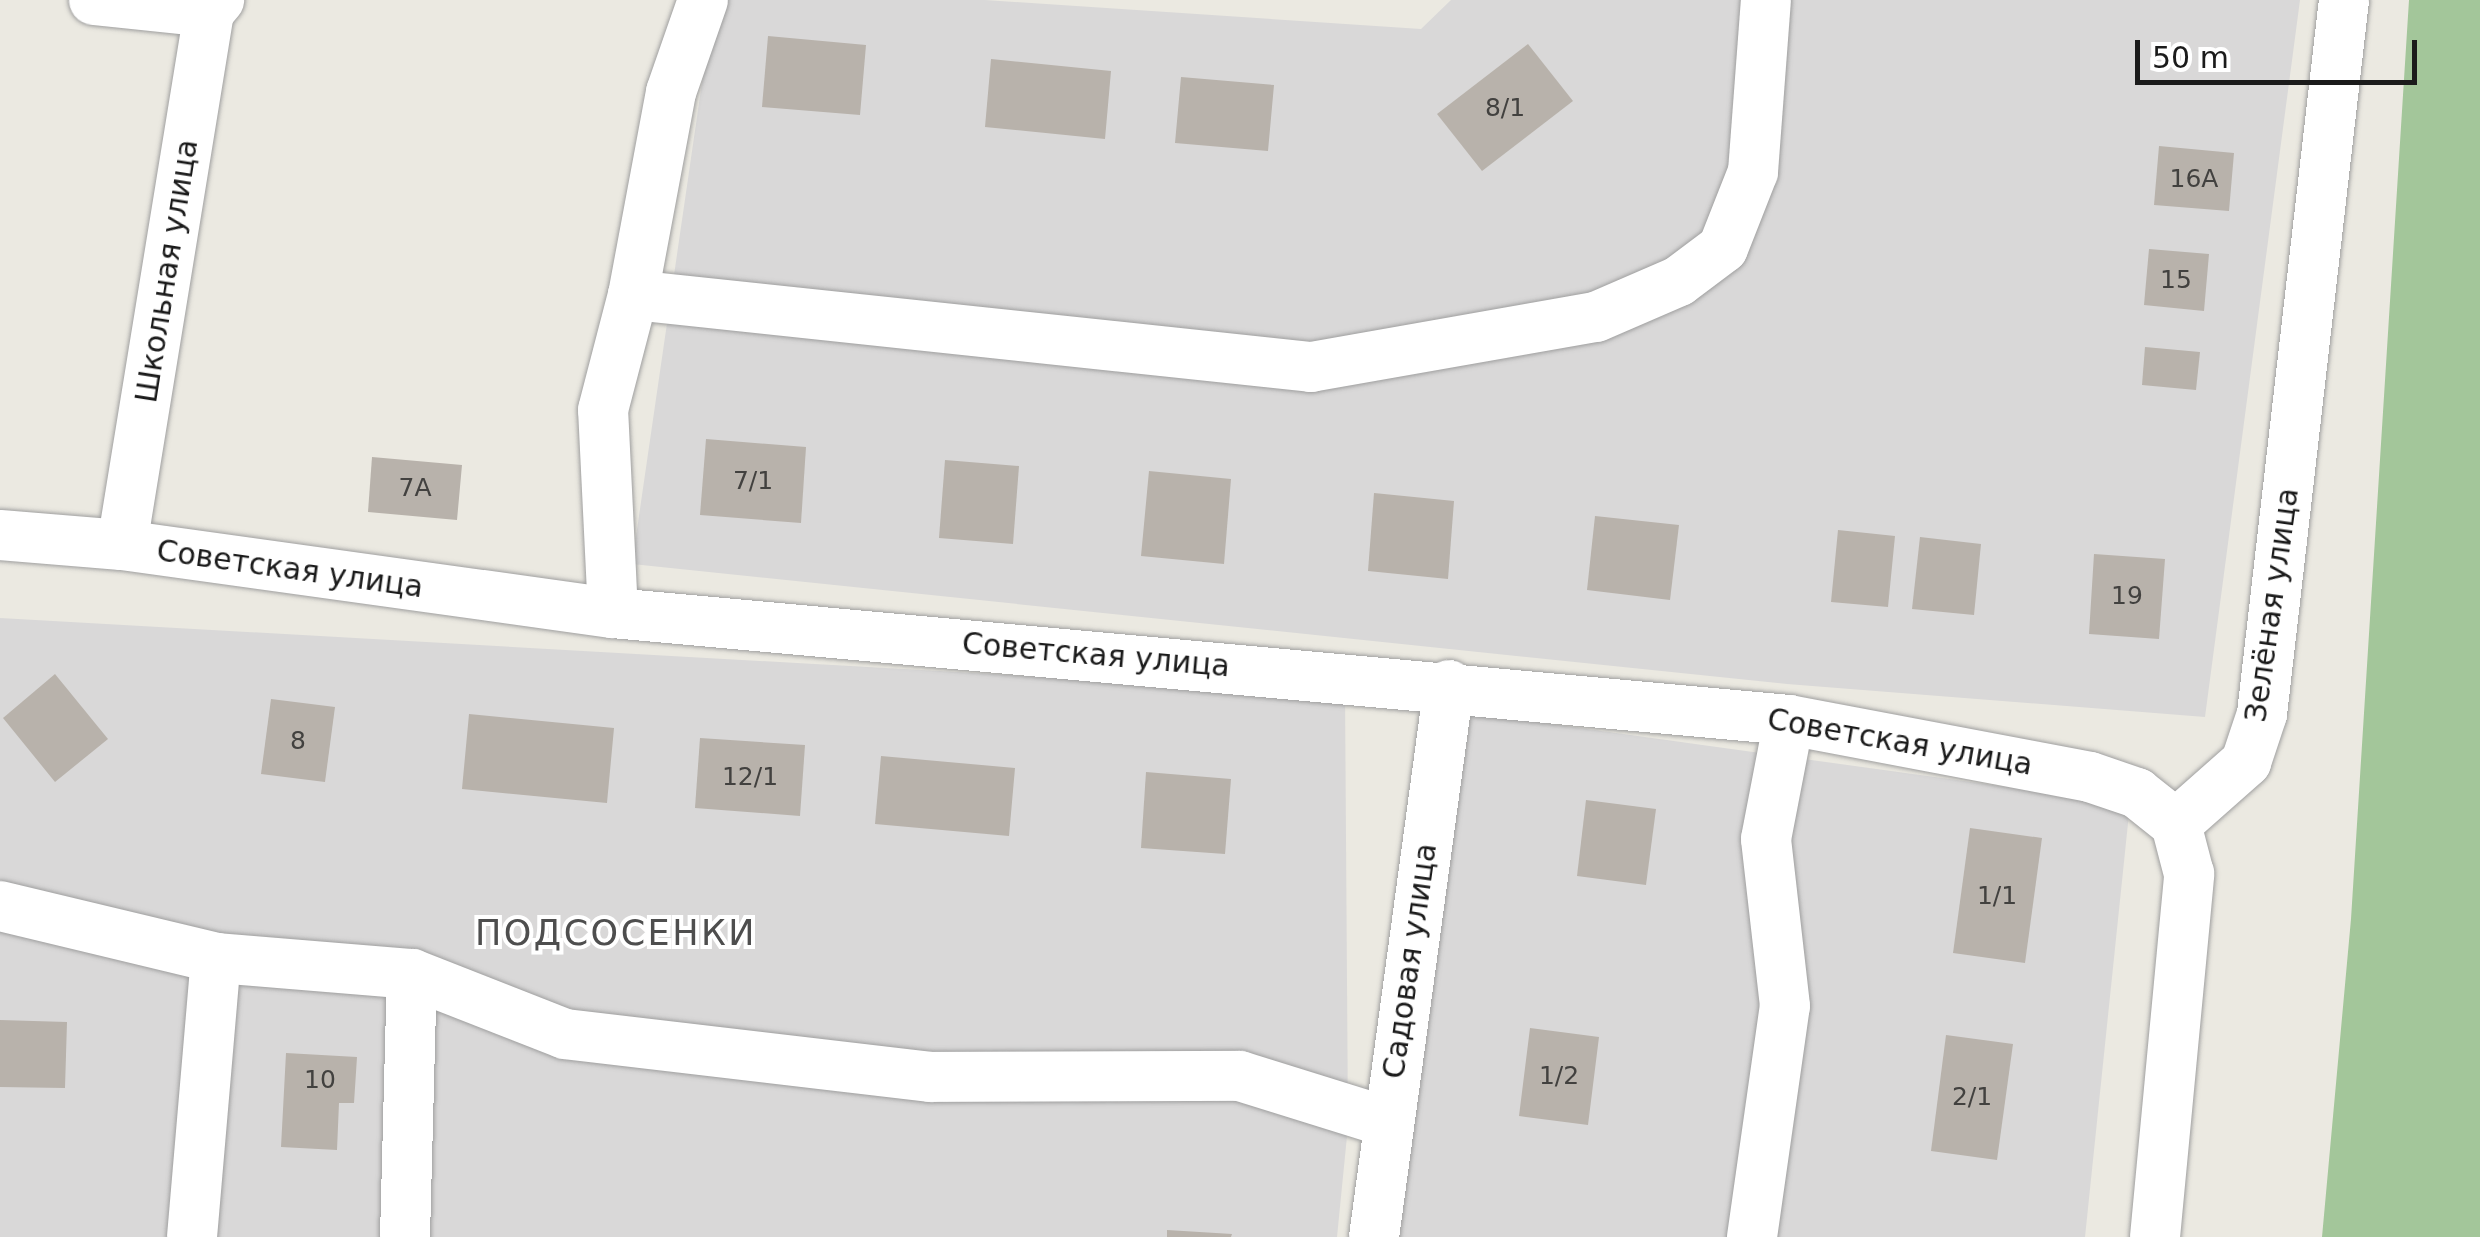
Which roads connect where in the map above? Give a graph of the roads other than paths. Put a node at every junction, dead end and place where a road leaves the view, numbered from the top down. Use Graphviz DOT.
graph roads {
  1 [pos="94,0"];
  2 [pos="703,0"];
  3 [pos="1766,0"];
  4 [pos="2344,0"];
  5 [pos="214,6"];
  6 [pos="633,294"];
  7 [pos="0,535"];
  8 [pos="122,545"];
  9 [pos="613,613"];
  10 [pos="1448,685"];
  11 [pos="1789,720"];
  12 [pos="2176,824"];
  13 [pos="0,906"];
  14 [pos="216,958"];
  15 [pos="412,974"];
  16 [pos="1388,1122"];
  17 [pos="192,1237"];
  18 [pos="405,1237"];
  19 [pos="1374,1237"];
  20 [pos="1752,1237"];
  21 [pos="2155,1237"];
  1 -- 5 [label="street"];
  2 -- 6 [label="street"];
  3 -- 6 [label="street"];
  4 -- 12 [label="street, Зелёная улица"];
  5 -- 8 [label="street, Школьная улица"];
  6 -- 9 [label="street"];
  7 -- 8 [label="street, Советская улица"];
  8 -- 9 [label="street, Советская улица"];
  9 -- 10 [label="street, Советская улица"];
  10 -- 11 [label="street, Советская улица"];
  10 -- 16 [label="street, Садовая улица"];
  11 -- 12 [label="street, Советская улица"];
  11 -- 20 [label="street"];
  12 -- 21 [label="street"];
  13 -- 14 [label="street"];
  14 -- 15 [label="street"];
  14 -- 17 [label="street"];
  15 -- 16 [label="street"];
  15 -- 18 [label="street"];
  16 -- 19 [label="street, Садовая улица"];
}
